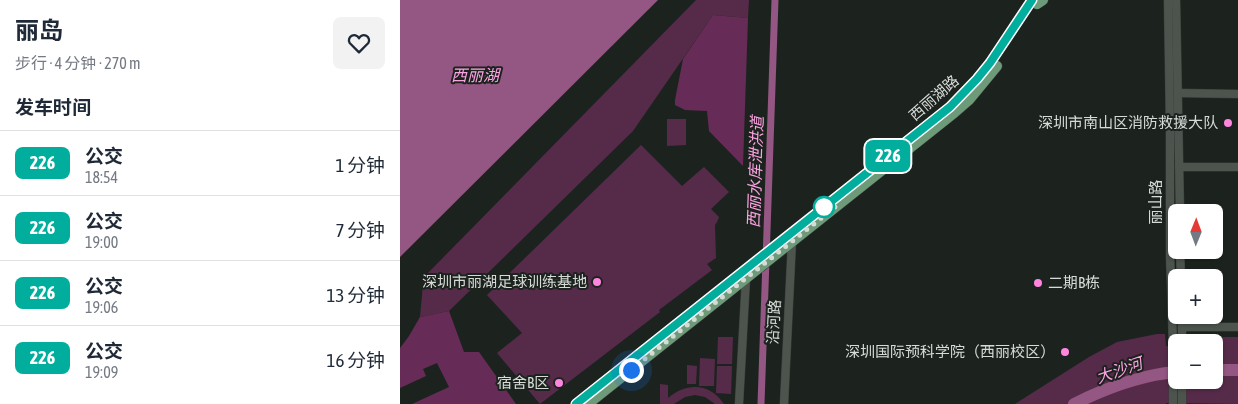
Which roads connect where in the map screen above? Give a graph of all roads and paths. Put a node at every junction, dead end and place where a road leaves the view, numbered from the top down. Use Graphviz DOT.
graph roads {
  1 [pos="1168,0"];
  2 [pos="1176,0"];
  3 [pos="1038,1"];
  4 [pos="1178,93"];
  5 [pos="1238,94"];
  6 [pos="1179,167"];
  7 [pos="1238,167"];
  8 [pos="1180,204"];
  9 [pos="790,238"];
  10 [pos="763,260"];
  11 [pos="746,278"];
  12 [pos="1182,327"];
  13 [pos="1238,327"];
  14 [pos="1182,334"];
  15 [pos="1182,389"];
  16 [pos="576,404"];
  17 [pos="588,404"];
  18 [pos="739,404"];
  19 [pos="784,404"];
  20 [pos="1173,404"];
  21 [pos="1182,404"];
  1 -- 20 [label="street, 丽山路"];
  2 -- 4 [label="street, 丽山路"];
  3 -- 9 [label="main road, 西丽湖路"];
  4 -- 5 [label="street"];
  4 -- 6 [label="street, 丽山路"];
  6 -- 7 [label="street"];
  6 -- 8 [label="street, 丽山路"];
  9 -- 10 [label="main road, 西丽湖路"];
  9 -- 19 [label="street, 沿河路"];
  10 -- 11 [label="main road"];
  10 -- 16 [label="main road"];
  11 -- 17 [label="main road"];
  11 -- 18 [label="street, 沿河路"];
  12 -- 13 [label="street"];
  12 -- 14 [label="street"];
  15 -- 21 [label="street"];
}
